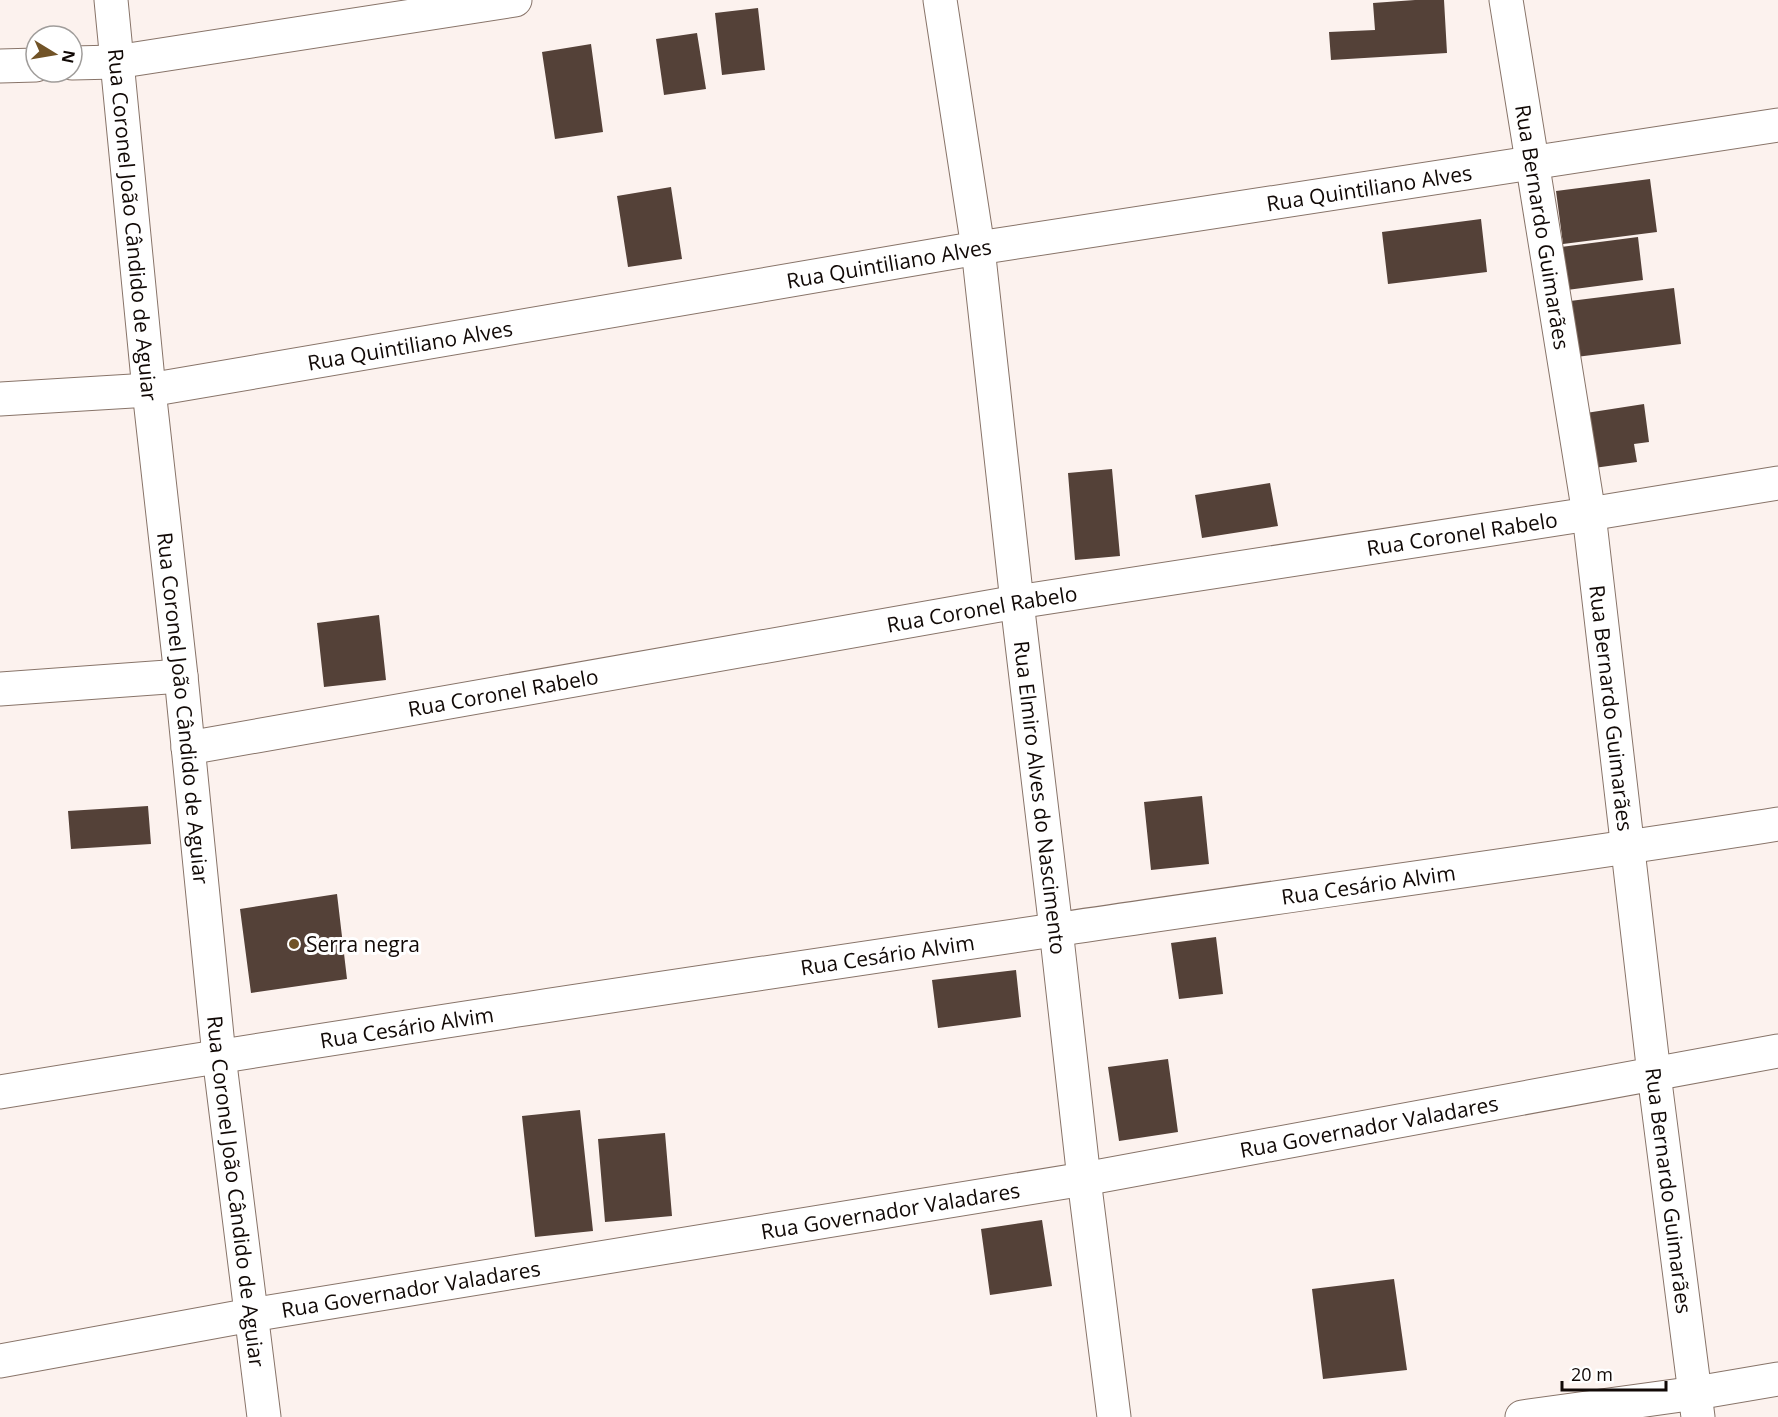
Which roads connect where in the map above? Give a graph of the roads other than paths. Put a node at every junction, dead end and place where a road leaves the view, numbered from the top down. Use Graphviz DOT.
graph roads {
  1 [pos="111,0"];
  2 [pos="515,0"];
  3 [pos="940,0"];
  4 [pos="1506,0"];
  5 [pos="116,62"];
  6 [pos="84,63"];
  7 [pos="24,65"];
  8 [pos="0,66"];
  9 [pos="1778,125"];
  10 [pos="1533,164"];
  11 [pos="978,248"];
  12 [pos="149,390"];
  13 [pos="0,399"];
  14 [pos="1778,483"];
  15 [pos="1589,514"];
  16 [pos="1017,602"];
  17 [pos="181,676"];
  18 [pos="0,688"];
  19 [pos="188,748"];
  20 [pos="1778,824"];
  21 [pos="1627,848"];
  22 [pos="1056,929"];
  23 [pos="1778,1051"];
  24 [pos="219,1056"];
  25 [pos="1654,1074"];
  26 [pos="0,1092"];
  27 [pos="1084,1179"];
  28 [pos="251,1315"];
  29 [pos="0,1361"];
  30 [pos="1778,1379"];
  31 [pos="1697,1405"];
  32 [pos="264,1417"];
  33 [pos="1114,1417"];
  34 [pos="1522,1417"];
  1 -- 5 [label="street, Rua Coronel João Cândido de Aguiar"];
  2 -- 5 [label="street"];
  3 -- 11 [label="street, Rua Elmiro Alves do Nascimento"];
  4 -- 10 [label="street, Rua Bernardo Guimarães"];
  5 -- 6 [label="street"];
  5 -- 12 [label="street, Rua Coronel João Cândido de Aguiar"];
  7 -- 8 [label="street"];
  9 -- 10 [label="street, Rua Quintiliano Alves"];
  10 -- 11 [label="street, Rua Quintiliano Alves"];
  10 -- 15 [label="street, Rua Bernardo Guimarães"];
  11 -- 12 [label="street, Rua Quintiliano Alves"];
  11 -- 16 [label="street, Rua Elmiro Alves do Nascimento"];
  12 -- 13 [label="street, Rua Quintiliano Alves"];
  12 -- 17 [label="street, Rua Coronel João Cândido de Aguiar"];
  14 -- 15 [label="street, Rua Coronel Rabelo"];
  15 -- 16 [label="street, Rua Coronel Rabelo"];
  15 -- 21 [label="street, Rua Bernardo Guimarães"];
  16 -- 19 [label="street, Rua Coronel Rabelo"];
  16 -- 22 [label="street, Rua Elmiro Alves do Nascimento"];
  17 -- 18 [label="street"];
  17 -- 19 [label="street, Rua Coronel João Cândido de Aguiar"];
  19 -- 24 [label="street, Rua Coronel João Cândido de Aguiar"];
  20 -- 21 [label="street, Rua Cesário Alvim"];
  21 -- 22 [label="street, Rua Cesário Alvim"];
  21 -- 25 [label="street, Rua Bernardo Guimarães"];
  22 -- 24 [label="street, Rua Cesário Alvim"];
  22 -- 27 [label="street, Rua Elmiro Alves do Nascimento"];
  23 -- 25 [label="street, Rua Governador Valadares"];
  24 -- 26 [label="street, Rua Cesário Alvim"];
  24 -- 28 [label="street, Rua Coronel João Cândido de Aguiar"];
  25 -- 27 [label="street, Rua Governador Valadares"];
  25 -- 31 [label="street, Rua Bernardo Guimarães"];
  27 -- 28 [label="street, Rua Governador Valadares"];
  27 -- 33 [label="street, Rua Elmiro Alves do Nascimento"];
  28 -- 29 [label="street, Rua Governador Valadares"];
  28 -- 32 [label="street, Rua Coronel João Cândido de Aguiar"];
  30 -- 31 [label="street"];
  31 -- 34 [label="street"];
}
